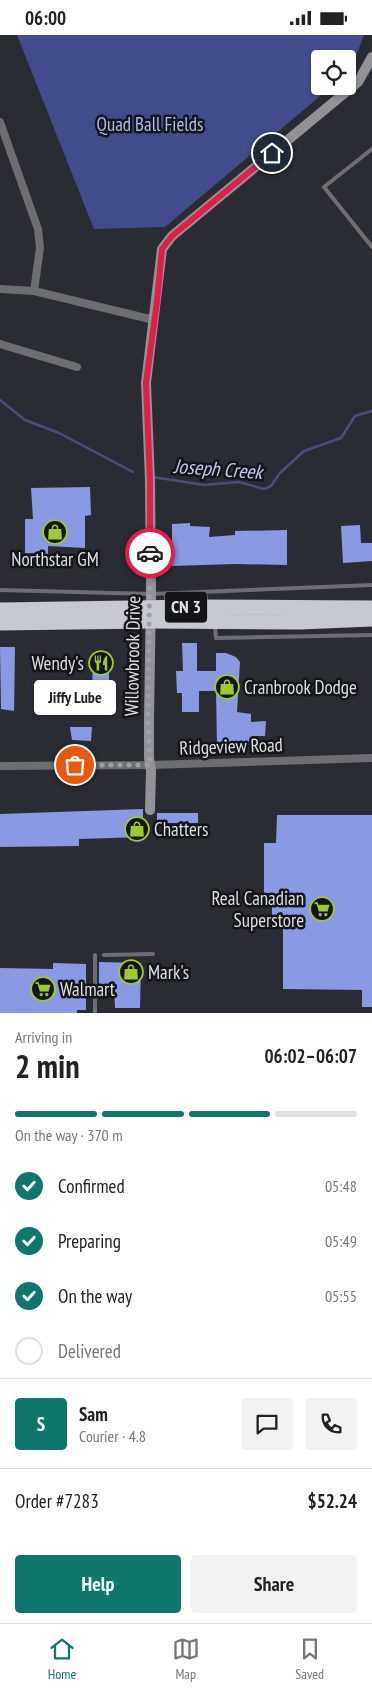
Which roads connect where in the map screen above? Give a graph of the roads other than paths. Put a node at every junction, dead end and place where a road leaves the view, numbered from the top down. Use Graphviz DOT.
graph roads {
  1 [pos="371,63"];
  2 [pos="0,122"];
  3 [pos="372,149"];
  4 [pos="372,247"];
  5 [pos="0,289"];
  6 [pos="34,291"];
  7 [pos="154,320"];
  8 [pos="0,344"];
  9 [pos="77,367"];
  10 [pos="372,585"];
  11 [pos="0,590"];
  12 [pos="372,607"];
  13 [pos="150,608"];
  14 [pos="0,610"];
  15 [pos="367,619"];
  16 [pos="214,621"];
  17 [pos="0,623"];
  18 [pos="362,635"];
  19 [pos="372,635"];
  20 [pos="372,758"];
  21 [pos="150,765"];
  22 [pos="0,766"];
  23 [pos="150,811"];
  24 [pos="153,954"];
  25 [pos="95,955"];
  26 [pos="104,955"];
  27 [pos="95,1013"];
  1 -- 7 [label="street, Willowbrook Drive"];
  2 -- 6 [label="street"];
  3 -- 4 [label="lane"];
  5 -- 6 [label="street"];
  6 -- 7 [label="street"];
  7 -- 13 [label="street, Willowbrook Drive"];
  8 -- 9 [label="street"];
  10 -- 13 [label="lane"];
  11 -- 13 [label="lane"];
  12 -- 13 [label="highway, CN 3"];
  13 -- 14 [label="highway, CN 3"];
  13 -- 16 [label="highway, CN 3"];
  13 -- 17 [label="highway, CN 3"];
  13 -- 21 [label="street, Willowbrook Drive"];
  15 -- 16 [label="highway, CN 3"];
  15 -- 18 [label="lane"];
  16 -- 18 [label="lane"];
  18 -- 19 [label="lane"];
  20 -- 21 [label="street, Ridgeview Road"];
  21 -- 22 [label="street, Ridgeview Road"];
  21 -- 23 [label="street, Willowbrook Drive"];
  24 -- 26 [label="lane"];
  25 -- 27 [label="lane"];
}
